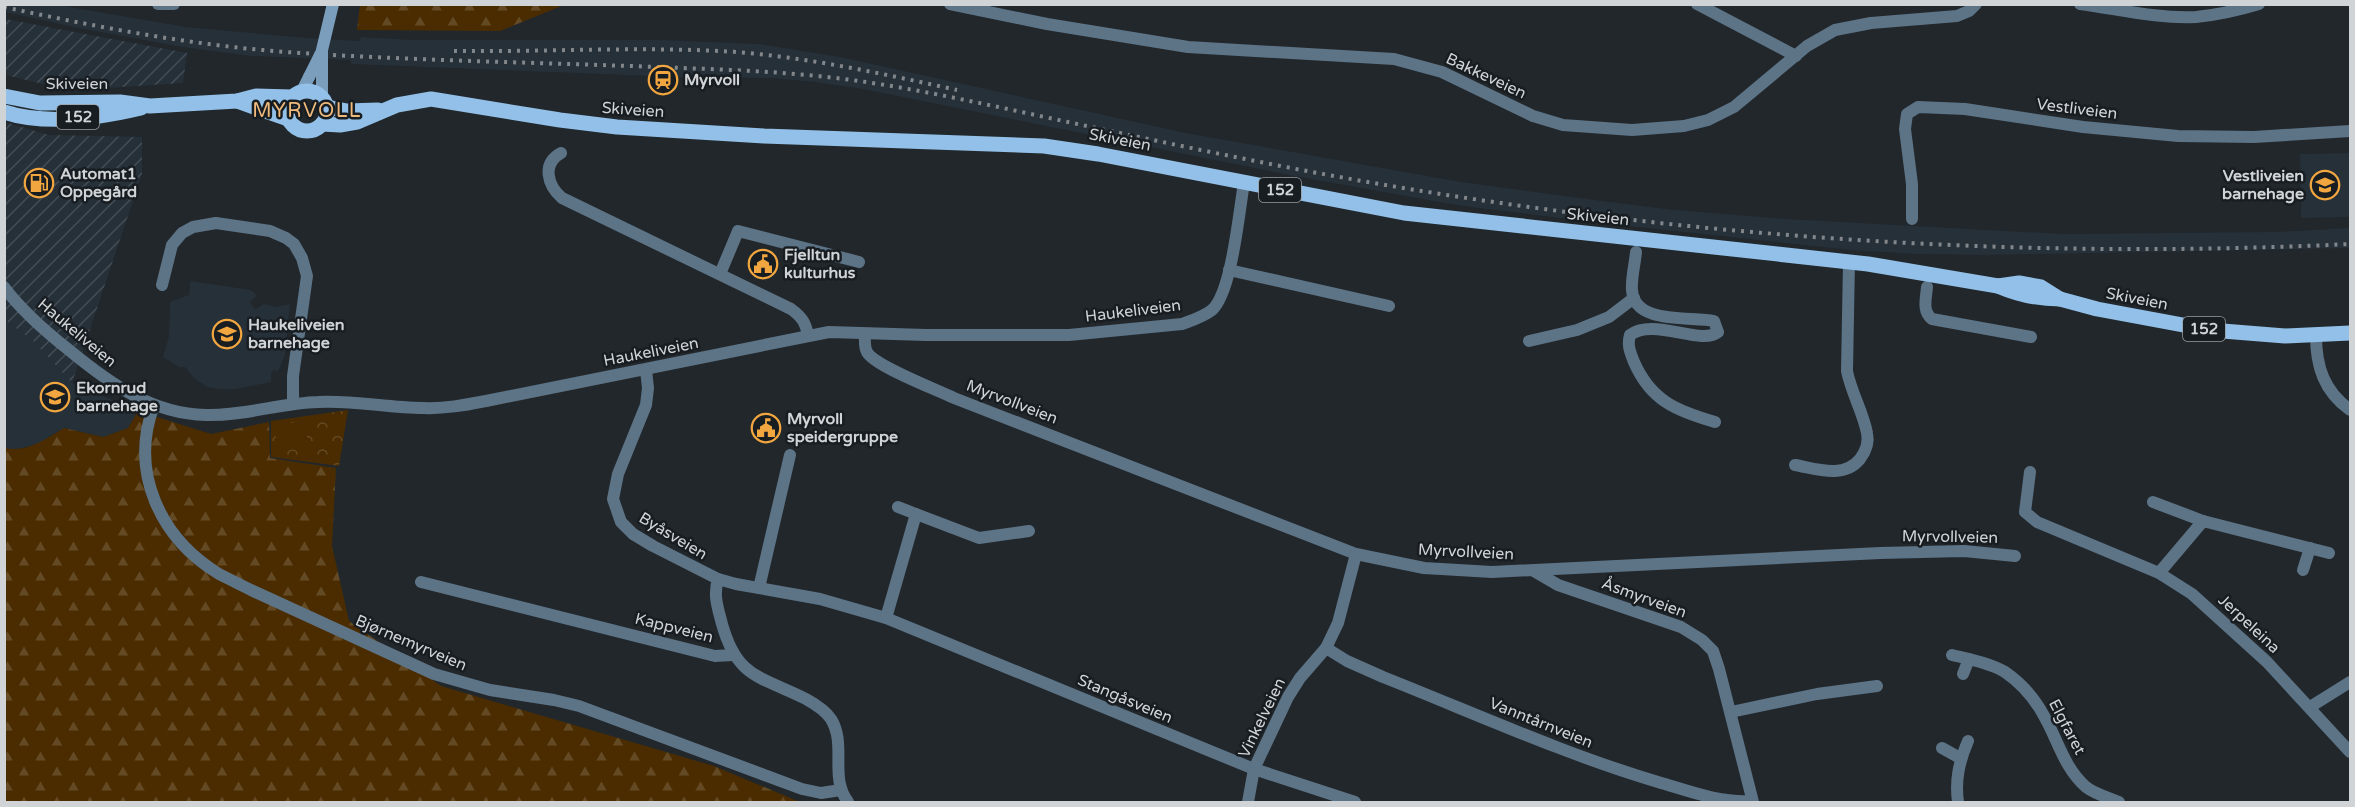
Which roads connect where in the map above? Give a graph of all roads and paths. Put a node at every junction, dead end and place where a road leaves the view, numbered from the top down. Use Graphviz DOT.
graph roads {
  1 [pos="158,4"];
  2 [pos="174,4"];
  3 [pos="333,4"];
  4 [pos="950,4"];
  5 [pos="1697,4"];
  6 [pos="1976,4"];
  7 [pos="2080,4"];
  8 [pos="2253,5"];
  9 [pos="978,7"];
  10 [pos="322,50"];
  11 [pos="1796,56"];
  12 [pos="297,94"];
  13 [pos="4,96"];
  14 [pos="237,101"];
  15 [pos="324,102"];
  16 [pos="150,106"];
  17 [pos="381,110"];
  18 [pos="4,112"];
  19 [pos="288,119"];
  20 [pos="322,124"];
  21 [pos="2350,131"];
  22 [pos="561,153"];
  23 [pos="1244,183"];
  24 [pos="1912,219"];
  25 [pos="1636,252"];
  26 [pos="1849,261"];
  27 [pos="859,262"];
  28 [pos="1229,270"];
  29 [pos="720,274"];
  30 [pos="162,285"];
  31 [pos="4,286"];
  32 [pos="1928,287"];
  33 [pos="1634,298"];
  34 [pos="1389,306"];
  35 [pos="2350,333"];
  36 [pos="865,334"];
  37 [pos="2316,335"];
  38 [pos="808,336"];
  39 [pos="2031,337"];
  40 [pos="1529,341"];
  41 [pos="646,370"];
  42 [pos="292,404"];
  43 [pos="154,405"];
  44 [pos="2350,410"];
  45 [pos="1715,422"];
  46 [pos="790,455"];
  47 [pos="1795,465"];
  48 [pos="2030,472"];
  49 [pos="2153,502"];
  50 [pos="898,507"];
  51 [pos="916,514"];
  52 [pos="2203,520"];
  53 [pos="1029,531"];
  54 [pos="2310,548"];
  55 [pos="2329,553"];
  56 [pos="1356,554"];
  57 [pos="2014,556"];
  58 [pos="2303,570"];
  59 [pos="1534,571"];
  60 [pos="2159,573"];
  61 [pos="718,579"];
  62 [pos="420,582"];
  63 [pos="759,588"];
  64 [pos="886,618"];
  65 [pos="1326,648"];
  66 [pos="733,655"];
  67 [pos="1952,655"];
  68 [pos="1969,659"];
  69 [pos="1964,674"];
  70 [pos="2350,682"];
  71 [pos="1877,686"];
  72 [pos="2310,707"];
  73 [pos="1731,712"];
  74 [pos="1968,741"];
  75 [pos="1942,748"];
  76 [pos="2350,752"];
  77 [pos="1960,758"];
  78 [pos="1254,769"];
  79 [pos="841,790"];
  80 [pos="848,802"];
  81 [pos="1248,802"];
  82 [pos="1355,802"];
  83 [pos="1752,802"];
  84 [pos="1958,802"];
  85 [pos="2119,802"];
  1 -- 2 [label="street"];
  3 -- 10 [label="main road, bridge"];
  4 -- 9 [label="street, Bakkeveien"];
  5 -- 11 [label="street"];
  6 -- 11 [label="street, Bakkeveien"];
  7 -- 8 [label="street"];
  9 -- 11 [label="street, Bakkeveien"];
  10 -- 12 [label="main road, bridge"];
  10 -- 15 [label="main road, bridge"];
  12 -- 14 [label="main road, Skiveien / 152"];
  12 -- 15 [label="main road, 152"];
  12 -- 19 [label="main road"];
  13 -- 16 [label="main road, Skiveien / 152"];
  14 -- 16 [label="main road, Skiveien / 152"];
  14 -- 19 [label="main road, Skiveien / 152"];
  15 -- 17 [label="main road, Skiveien / 152"];
  15 -- 20 [label="main road"];
  16 -- 18 [label="main road, Skiveien / 152"];
  17 -- 20 [label="main road, Skiveien / 152"];
  17 -- 23 [label="main road, Skiveien / 152"];
  19 -- 20 [label="main road, 152"];
  21 -- 24 [label="street, Vestliveien"];
  22 -- 29 [label="street"];
  23 -- 26 [label="main road, Skiveien / 152"];
  23 -- 28 [label="street, Haukeliveien"];
  25 -- 33 [label="street, Skiveien"];
  26 -- 37 [label="main road, Skiveien / 152"];
  26 -- 47 [label="street"];
  27 -- 29 [label="street"];
  28 -- 34 [label="street"];
  28 -- 36 [label="street, Haukeliveien"];
  29 -- 38 [label="street"];
  30 -- 42 [label="street"];
  31 -- 43 [label="street, Haukeliveien"];
  32 -- 39 [label="street"];
  33 -- 40 [label="street"];
  33 -- 45 [label="street"];
  35 -- 37 [label="main road, Skiveien / 152"];
  36 -- 38 [label="street, Haukeliveien"];
  36 -- 56 [label="street, Myrvollveien"];
  37 -- 44 [label="street"];
  38 -- 41 [label="street, Haukeliveien"];
  41 -- 42 [label="street, Haukeliveien"];
  41 -- 61 [label="street, Byåsveien"];
  42 -- 43 [label="street, Haukeliveien"];
  43 -- 79 [label="street, Bjørnemyrveien"];
  46 -- 63 [label="street"];
  48 -- 60 [label="street, Jerpeleina"];
  49 -- 52 [label="street"];
  50 -- 51 [label="street"];
  51 -- 53 [label="street"];
  51 -- 64 [label="street"];
  52 -- 54 [label="street"];
  52 -- 60 [label="street"];
  54 -- 55 [label="street"];
  54 -- 58 [label="street"];
  56 -- 59 [label="street, Myrvollveien"];
  56 -- 65 [label="street, Vinkelveien"];
  57 -- 59 [label="street, Myrvollveien"];
  59 -- 73 [label="street, Åsmyrveien"];
  60 -- 72 [label="street, Jerpeleina"];
  61 -- 63 [label="street, Stangåsveien"];
  61 -- 66 [label="street, Byåsveien"];
  62 -- 66 [label="street, Kappveien"];
  63 -- 64 [label="street, Stangåsveien"];
  64 -- 78 [label="street, Stangåsveien"];
  65 -- 78 [label="street, Vinkelveien"];
  65 -- 83 [label="street, Vanntårnveien"];
  66 -- 79 [label="street, Kappveien"];
  67 -- 68 [label="street, Elgfaret"];
  68 -- 69 [label="street"];
  68 -- 85 [label="street, Elgfaret"];
  70 -- 72 [label="street"];
  71 -- 73 [label="street"];
  72 -- 76 [label="street, Jerpeleina"];
  73 -- 83 [label="street, Åsmyrveien"];
  74 -- 77 [label="street"];
  75 -- 77 [label="street"];
  77 -- 84 [label="street"];
  78 -- 81 [label="street, Vinkelveien"];
  78 -- 82 [label="street, Stangåsveien"];
  79 -- 80 [label="street"];
}
